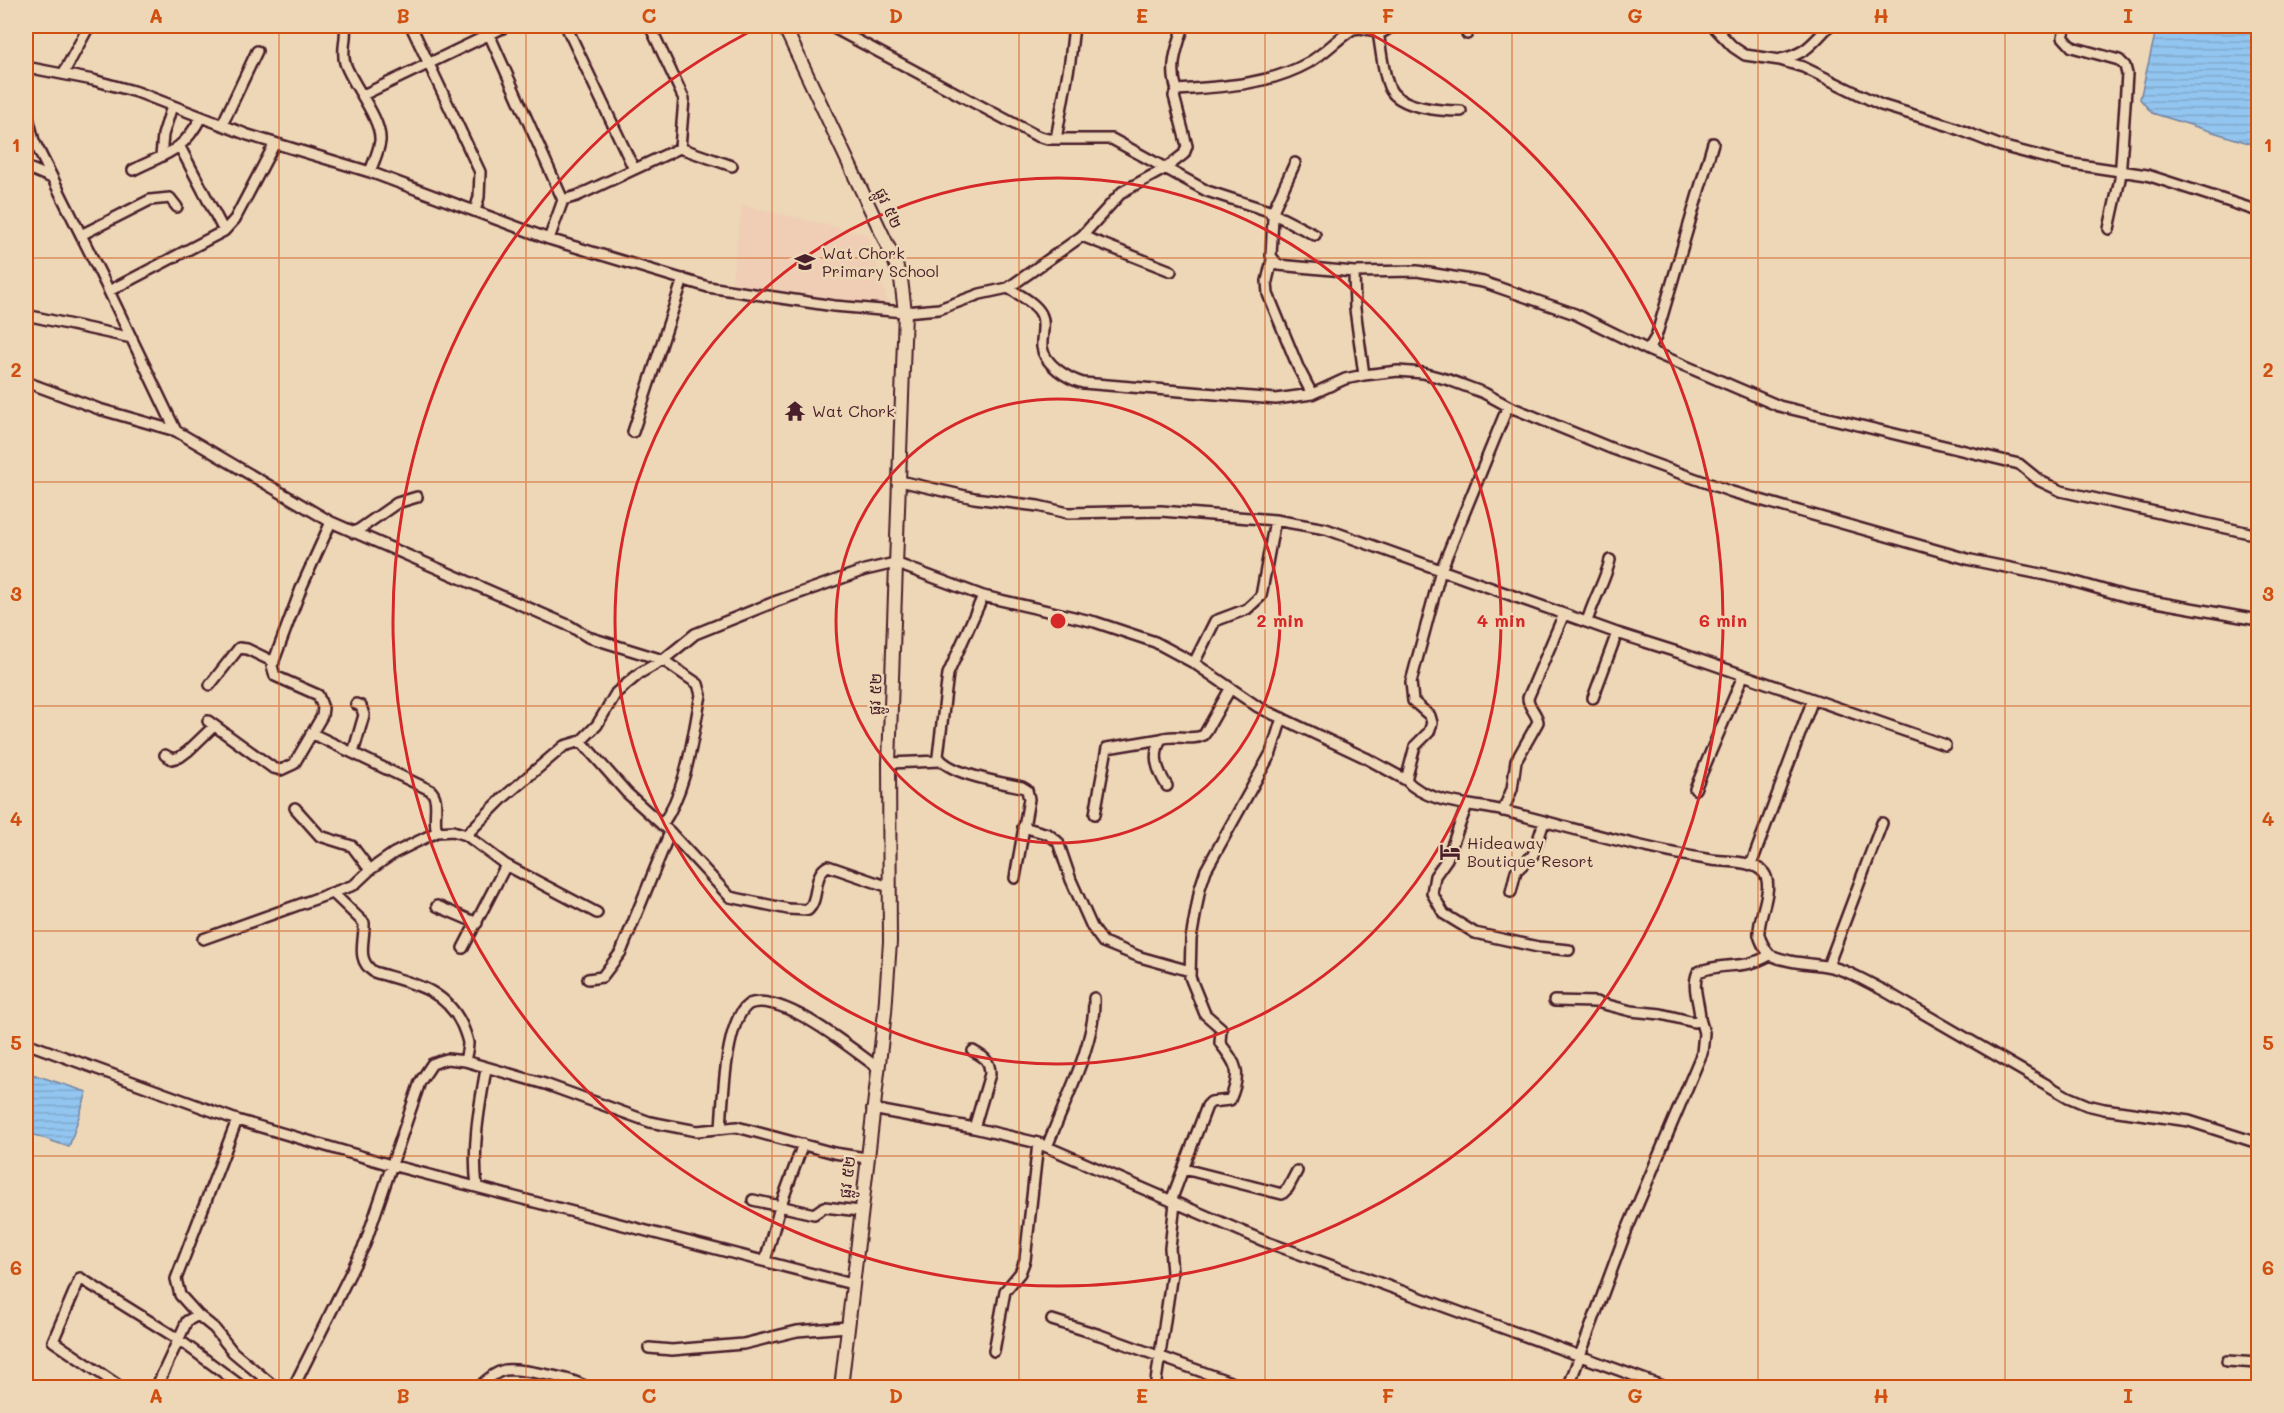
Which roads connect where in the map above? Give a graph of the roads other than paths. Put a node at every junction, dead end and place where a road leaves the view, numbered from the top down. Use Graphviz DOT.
graph roads {
  1 [pos="89,26"];
  2 [pos="345,26"];
  3 [pos="411,26"];
  4 [pos="507,26"];
  5 [pos="566,26"];
  6 [pos="650,26"];
  7 [pos="784,26"];
  8 [pos="830,26"];
  9 [pos="1074,26"];
  10 [pos="1184,26"];
  11 [pos="1393,26"];
  12 [pos="1713,26"];
  13 [pos="1829,26"];
  14 [pos="2066,26"];
  15 [pos="1378,32"];
  16 [pos="489,34"];
  17 [pos="257,51"];
  18 [pos="1780,60"];
  19 [pos="429,63"];
  20 [pos="26,67"];
  21 [pos="63,74"];
  22 [pos="1177,90"];
  23 [pos="363,95"];
  24 [pos="172,106"];
  25 [pos="26,109"];
  26 [pos="1461,111"];
  27 [pos="201,117"];
  28 [pos="222,125"];
  29 [pos="1056,139"];
  30 [pos="275,143"];
  31 [pos="1713,143"];
  32 [pos="180,147"];
  33 [pos="680,148"];
  34 [pos="161,156"];
  35 [pos="1295,163"];
  36 [pos="732,166"];
  37 [pos="26,167"];
  38 [pos="1166,168"];
  39 [pos="634,169"];
  40 [pos="134,170"];
  41 [pos="370,172"];
  42 [pos="2120,172"];
  43 [pos="52,178"];
  44 [pos="563,200"];
  45 [pos="177,207"];
  46 [pos="475,211"];
  47 [pos="2259,211"];
  48 [pos="1272,213"];
  49 [pos="2109,229"];
  50 [pos="224,231"];
  51 [pos="81,235"];
  52 [pos="1315,235"];
  53 [pos="1083,236"];
  54 [pos="549,238"];
  55 [pos="1272,260"];
  56 [pos="1171,271"];
  57 [pos="1354,272"];
  58 [pos="683,279"];
  59 [pos="1008,288"];
  60 [pos="109,291"];
  61 [pos="906,312"];
  62 [pos="26,315"];
  63 [pos="132,338"];
  64 [pos="1648,350"];
  65 [pos="1364,375"];
  66 [pos="26,382"];
  67 [pos="1312,394"];
  68 [pos="1508,406"];
  69 [pos="176,431"];
  70 [pos="633,432"];
  71 [pos="900,481"];
  72 [pos="417,497"];
  73 [pos="1275,520"];
  74 [pos="331,522"];
  75 [pos="354,533"];
  76 [pos="2259,535"];
  77 [pos="1610,560"];
  78 [pos="895,563"];
  79 [pos="1441,570"];
  80 [pos="983,596"];
  81 [pos="1564,614"];
  82 [pos="2259,620"];
  83 [pos="1587,622"];
  84 [pos="1617,633"];
  85 [pos="663,660"];
  86 [pos="274,662"];
  87 [pos="1194,663"];
  88 [pos="1743,675"];
  89 [pos="210,685"];
  90 [pos="1230,689"];
  91 [pos="1593,698"];
  92 [pos="1813,699"];
  93 [pos="356,704"];
  94 [pos="1282,718"];
  95 [pos="311,733"];
  96 [pos="1161,739"];
  97 [pos="581,741"];
  98 [pos="1945,745"];
  99 [pos="353,753"];
  100 [pos="165,755"];
  101 [pos="940,761"];
  102 [pos="889,763"];
  103 [pos="1406,780"];
  104 [pos="1167,786"];
  105 [pos="1695,789"];
  106 [pos="1467,805"];
  107 [pos="295,808"];
  108 [pos="1503,811"];
  109 [pos="1095,814"];
  110 [pos="1544,822"];
  111 [pos="1882,823"];
  112 [pos="666,828"];
  113 [pos="1023,828"];
  114 [pos="437,832"];
  115 [pos="466,836"];
  116 [pos="506,865"];
  117 [pos="1751,865"];
  118 [pos="370,870"];
  119 [pos="1015,878"];
  120 [pos="889,887"];
  121 [pos="1511,892"];
  122 [pos="334,894"];
  123 [pos="437,906"];
  124 [pos="597,914"];
  125 [pos="477,923"];
  126 [pos="203,939"];
  127 [pos="463,948"];
  128 [pos="1569,950"];
  129 [pos="1770,955"];
  130 [pos="1828,966"];
  131 [pos="1190,971"];
  132 [pos="588,979"];
  133 [pos="1094,998"];
  134 [pos="1554,1001"];
  135 [pos="1700,1018"];
  136 [pos="26,1043"];
  137 [pos="973,1052"];
  138 [pos="465,1061"];
  139 [pos="877,1067"];
  140 [pos="486,1069"];
  141 [pos="872,1109"];
  142 [pos="237,1120"];
  143 [pos="721,1128"];
  144 [pos="974,1128"];
  145 [pos="2259,1143"];
  146 [pos="803,1144"];
  147 [pos="1042,1145"];
  148 [pos="866,1158"];
  149 [pos="391,1165"];
  150 [pos="1184,1169"];
  151 [pos="1297,1171"];
  152 [pos="477,1187"];
  153 [pos="753,1200"];
  154 [pos="1173,1202"];
  155 [pos="780,1207"];
  156 [pos="860,1211"];
  157 [pos="765,1261"];
  158 [pos="852,1284"];
  159 [pos="198,1315"];
  160 [pos="1052,1320"];
  161 [pos="847,1327"];
  162 [pos="178,1339"];
  163 [pos="649,1348"];
  164 [pos="994,1351"];
  165 [pos="1159,1356"];
  166 [pos="1580,1357"];
  167 [pos="2227,1361"];
  168 [pos="2259,1363"];
  169 [pos="123,1388"];
  170 [pos="156,1388"];
  171 [pos="244,1388"];
  172 [pos="276,1388"];
  173 [pos="293,1388"];
  174 [pos="478,1388"];
  175 [pos="587,1388"];
  176 [pos="840,1388"];
  177 [pos="1155,1388"];
  178 [pos="1247,1388"];
  179 [pos="1568,1388"];
  180 [pos="1668,1388"];
  1 -- 21 [label="street"];
  2 -- 23 [label="street"];
  3 -- 19 [label="street"];
  4 -- 16 [label="street"];
  5 -- 39 [label="street"];
  6 -- 33 [label="street"];
  7 -- 61 [label="street, ផ្លូវ ៥២"];
  8 -- 29 [label="street"];
  9 -- 29 [label="street"];
  10 -- 22 [label="street"];
  11 -- 15 [label="street"];
  12 -- 18 [label="street"];
  13 -- 18 [label="street"];
  14 -- 42 [label="street"];
  15 -- 22 [label="street"];
  15 -- 26 [label="street"];
  16 -- 19 [label="street"];
  16 -- 44 [label="street"];
  17 -- 28 [label="street"];
  18 -- 42 [label="street"];
  19 -- 23 [label="street"];
  19 -- 46 [label="street"];
  20 -- 21 [label="street"];
  21 -- 24 [label="street"];
  22 -- 38 [label="street"];
  23 -- 41 [label="street"];
  24 -- 27 [label="street"];
  24 -- 34 [label="street"];
  25 -- 43 [label="street"];
  27 -- 28 [label="street"];
  27 -- 32 [label="street"];
  28 -- 30 [label="street"];
  29 -- 38 [label="street"];
  30 -- 41 [label="street"];
  30 -- 50 [label="street"];
  31 -- 64 [label="street"];
  32 -- 34 [label="street"];
  32 -- 50 [label="street"];
  33 -- 36 [label="street"];
  33 -- 39 [label="street"];
  34 -- 40 [label="street"];
  35 -- 48 [label="street"];
  37 -- 43 [label="street"];
  38 -- 48 [label="street"];
  38 -- 53 [label="street"];
  39 -- 44 [label="street"];
  41 -- 46 [label="street"];
  42 -- 47 [label="street"];
  42 -- 49 [label="street"];
  43 -- 51 [label="street"];
  44 -- 54 [label="street"];
  45 -- 51 [label="street"];
  46 -- 54 [label="street"];
  48 -- 52 [label="street"];
  48 -- 55 [label="street"];
  50 -- 60 [label="street"];
  51 -- 60 [label="street"];
  53 -- 56 [label="street"];
  53 -- 59 [label="street"];
  54 -- 58 [label="street"];
  55 -- 57 [label="street"];
  55 -- 67 [label="street"];
  57 -- 64 [label="street"];
  57 -- 65 [label="street"];
  58 -- 61 [label="street"];
  58 -- 70 [label="street"];
  59 -- 61 [label="street"];
  59 -- 67 [label="street"];
  60 -- 63 [label="street"];
  61 -- 71 [label="street, ផ្លូវ ៥២"];
  62 -- 63 [label="street"];
  63 -- 69 [label="street"];
  64 -- 76 [label="street"];
  65 -- 67 [label="street"];
  65 -- 68 [label="street"];
  66 -- 69 [label="street"];
  68 -- 79 [label="street"];
  68 -- 82 [label="street"];
  69 -- 74 [label="street"];
  71 -- 73 [label="street"];
  71 -- 78 [label="street, ផ្លូវ ៥២"];
  72 -- 75 [label="street"];
  73 -- 79 [label="street"];
  73 -- 87 [label="street"];
  74 -- 75 [label="street"];
  74 -- 86 [label="street"];
  75 -- 85 [label="street"];
  77 -- 83 [label="street"];
  78 -- 80 [label="street"];
  78 -- 85 [label="street"];
  78 -- 102 [label="street, ផ្លូវ ៥២"];
  79 -- 81 [label="street"];
  79 -- 103 [label="street"];
  80 -- 87 [label="street"];
  80 -- 101 [label="street"];
  81 -- 83 [label="street"];
  81 -- 108 [label="street"];
  83 -- 84 [label="street"];
  84 -- 88 [label="street"];
  84 -- 91 [label="street"];
  85 -- 97 [label="street"];
  85 -- 112 [label="street"];
  86 -- 89 [label="street"];
  86 -- 95 [label="street"];
  87 -- 90 [label="street"];
  88 -- 92 [label="street"];
  88 -- 105 [label="street"];
  90 -- 94 [label="street"];
  90 -- 96 [label="street"];
  92 -- 98 [label="street"];
  92 -- 117 [label="street"];
  93 -- 99 [label="street"];
  94 -- 103 [label="street"];
  94 -- 131 [label="street"];
  95 -- 99 [label="street"];
  95 -- 100 [label="street"];
  96 -- 104 [label="street"];
  96 -- 109 [label="street"];
  97 -- 112 [label="street"];
  97 -- 115 [label="street"];
  99 -- 114 [label="street"];
  101 -- 102 [label="street"];
  101 -- 113 [label="street"];
  102 -- 120 [label="street, ផ្លូវ ៥២"];
  103 -- 106 [label="street"];
  106 -- 108 [label="street"];
  106 -- 128 [label="street"];
  107 -- 118 [label="street"];
  108 -- 110 [label="street"];
  110 -- 117 [label="street"];
  110 -- 121 [label="street"];
  111 -- 130 [label="street"];
  112 -- 120 [label="street"];
  112 -- 132 [label="street"];
  113 -- 119 [label="street"];
  113 -- 131 [label="street"];
  114 -- 115 [label="street"];
  114 -- 118 [label="street"];
  115 -- 116 [label="street"];
  116 -- 124 [label="street"];
  116 -- 125 [label="street"];
  117 -- 129 [label="street"];
  118 -- 122 [label="street"];
  120 -- 139 [label="street, ផ្លូវ ៥២"];
  122 -- 126 [label="street"];
  122 -- 138 [label="street"];
  123 -- 125 [label="street"];
  125 -- 127 [label="street"];
  129 -- 130 [label="street"];
  129 -- 135 [label="street"];
  130 -- 145 [label="street"];
  131 -- 150 [label="street"];
  133 -- 147 [label="street"];
  134 -- 135 [label="street"];
  135 -- 166 [label="street"];
  136 -- 142 [label="street"];
  137 -- 144 [label="street"];
  138 -- 140 [label="street"];
  138 -- 149 [label="street"];
  139 -- 141 [label="street, ផ្លូវ ៥២"];
  139 -- 143 [label="street"];
  140 -- 143 [label="street"];
  140 -- 152 [label="street"];
  141 -- 144 [label="street"];
  141 -- 148 [label="street, ផ្លូវ ៥២"];
  142 -- 149 [label="street"];
  142 -- 159 [label="street"];
  143 -- 146 [label="street"];
  144 -- 147 [label="street"];
  146 -- 148 [label="street"];
  146 -- 155 [label="street"];
  147 -- 154 [label="street"];
  147 -- 164 [label="street"];
  148 -- 156 [label="street, ផ្លូវ ៥២"];
  149 -- 152 [label="street"];
  149 -- 173 [label="street"];
  150 -- 151 [label="street"];
  150 -- 154 [label="street"];
  152 -- 157 [label="street"];
  153 -- 155 [label="street"];
  154 -- 165 [label="street"];
  154 -- 166 [label="street"];
  155 -- 156 [label="street"];
  155 -- 157 [label="street"];
  156 -- 158 [label="street, ផ្លូវ ៥២"];
  157 -- 158 [label="street"];
  158 -- 161 [label="street, ផ្លូវ ៥២"];
  159 -- 162 [label="street"];
  159 -- 172 [label="street"];
  160 -- 165 [label="street"];
  161 -- 163 [label="street"];
  161 -- 176 [label="street, ផ្លូវ ៥២"];
  162 -- 169 [label="street"];
  162 -- 170 [label="street"];
  162 -- 171 [label="street"];
  165 -- 177 [label="street"];
  165 -- 178 [label="street"];
  166 -- 179 [label="street"];
  166 -- 180 [label="street"];
  167 -- 168 [label="street"];
  174 -- 175 [label="street"];
}
